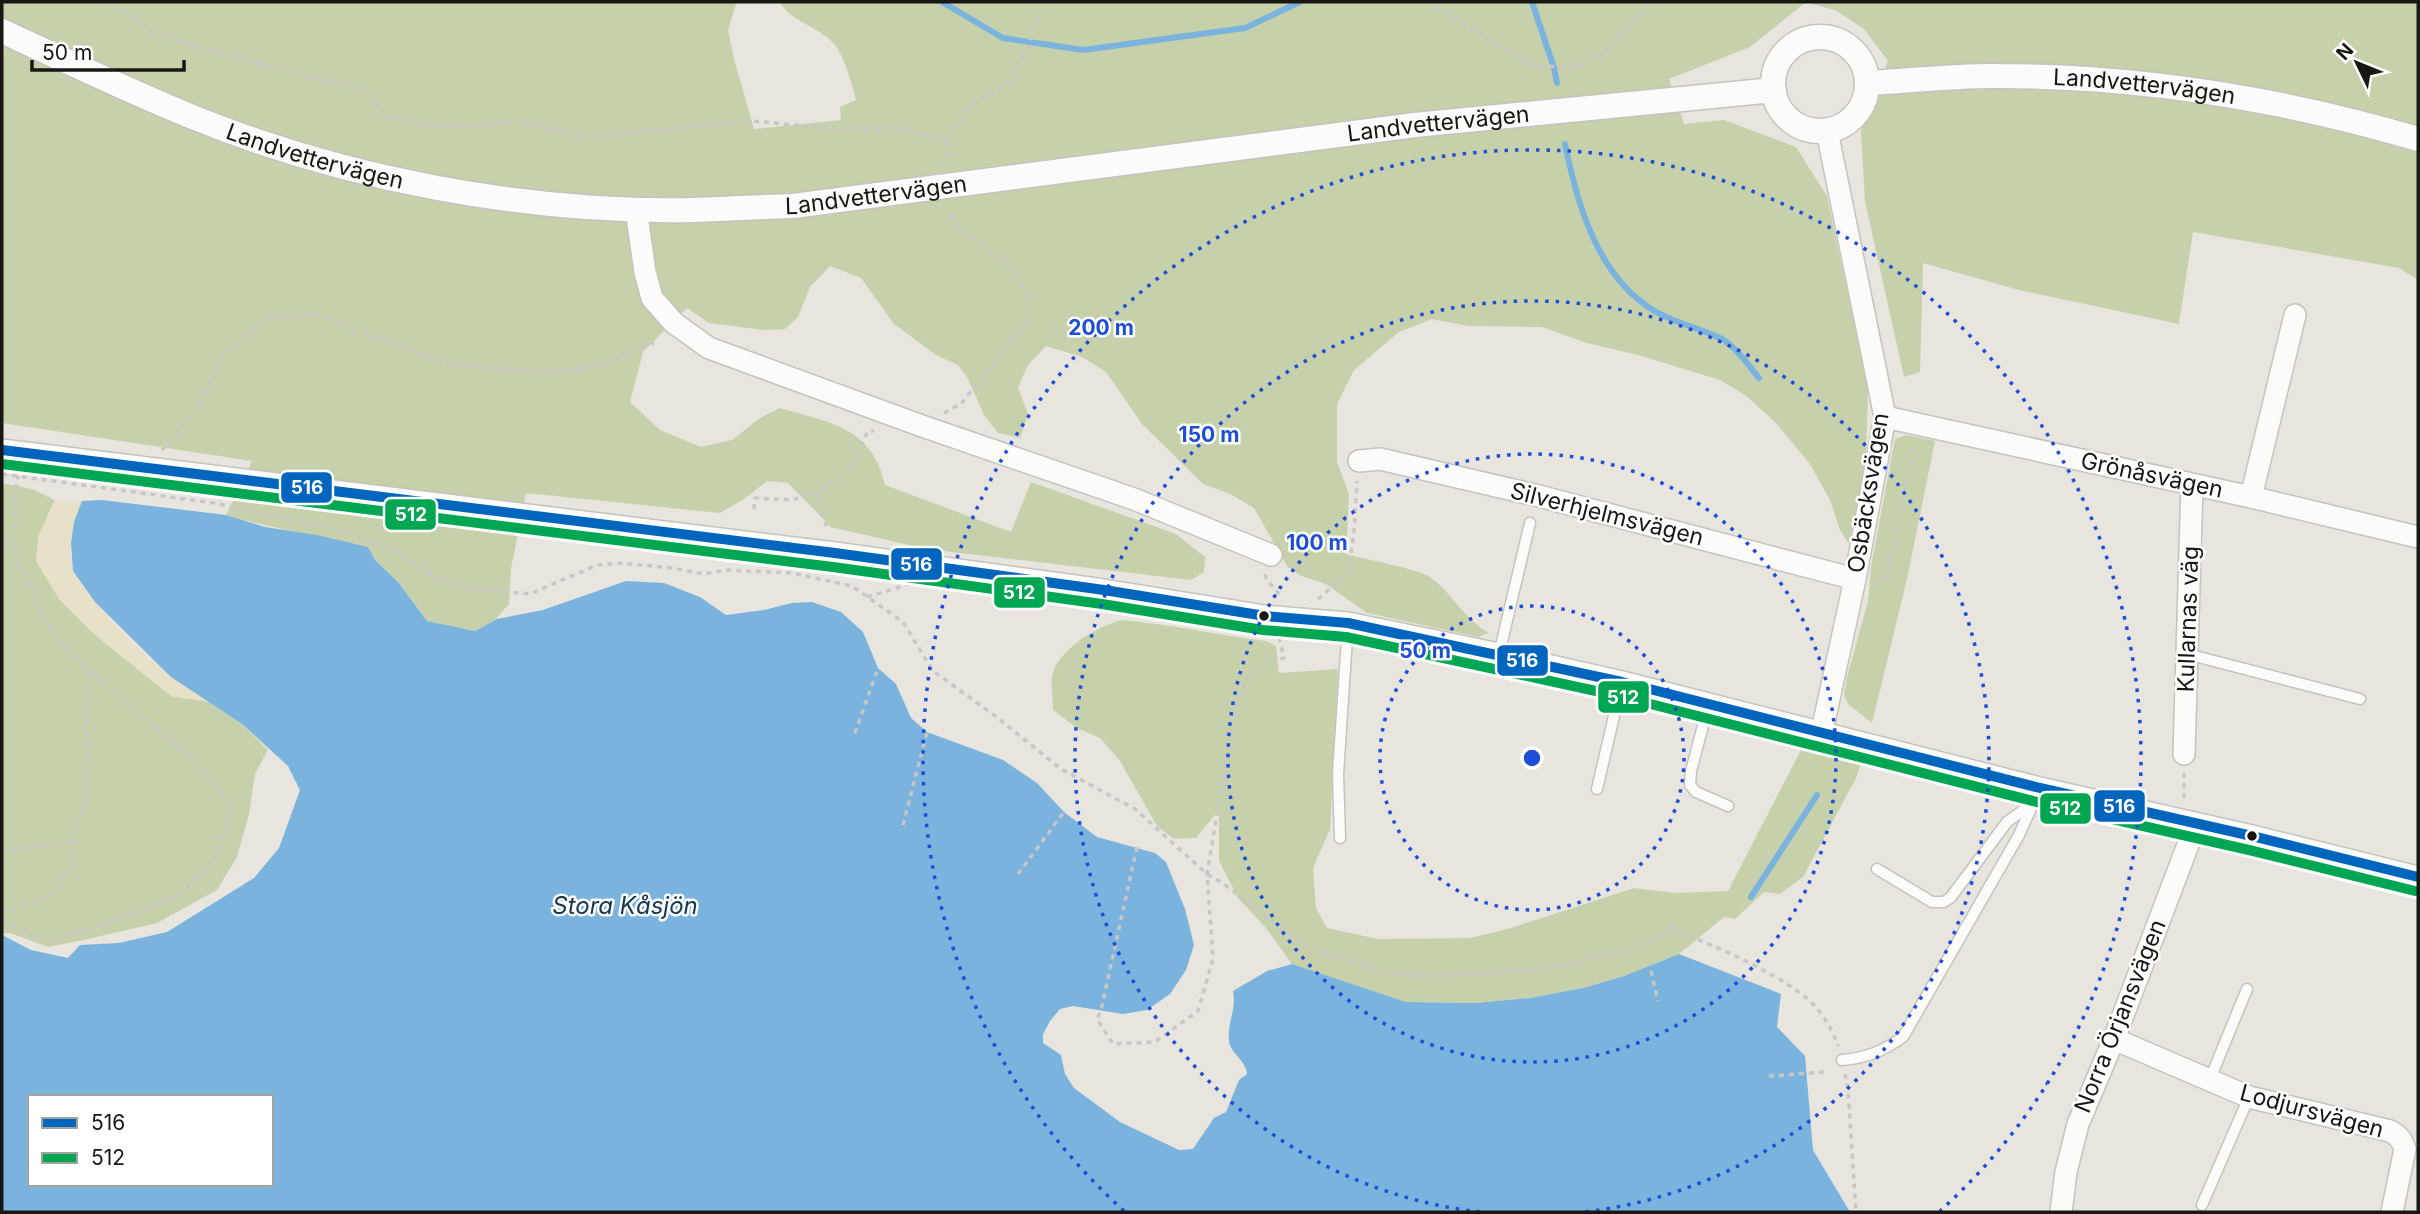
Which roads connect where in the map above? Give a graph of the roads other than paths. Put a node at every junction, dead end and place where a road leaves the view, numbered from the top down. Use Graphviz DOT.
graph roads {
  1 [pos="2,31"];
  2 [pos="1867,83"];
  3 [pos="1774,90"];
  4 [pos="1827,131"];
  5 [pos="2418,139"];
  6 [pos="636,209"];
  7 [pos="2295,315"];
  8 [pos="1885,417"];
  9 [pos="2,450"];
  10 [pos="1359,461"];
  11 [pos="2192,485"];
  12 [pos="2251,497"];
  13 [pos="1530,523"];
  14 [pos="2418,537"];
  15 [pos="1271,555"];
  16 [pos="1854,579"];
  17 [pos="1348,623"];
  18 [pos="1499,654"];
  19 [pos="2187,654"];
  20 [pos="1622,682"];
  21 [pos="2360,699"];
  22 [pos="1709,703"];
  23 [pos="1822,731"];
  24 [pos="2184,754"];
  25 [pos="1597,789"];
  26 [pos="2036,796"];
  27 [pos="1728,806"];
  28 [pos="2188,822"];
  29 [pos="1340,838"];
  30 [pos="1877,869"];
  31 [pos="2418,877"];
  32 [pos="2247,989"];
  33 [pos="2114,1039"];
  34 [pos="1843,1060"];
  35 [pos="2210,1079"];
  36 [pos="2249,1097"];
  37 [pos="2202,1205"];
  38 [pos="2061,1212"];
  39 [pos="2392,1212"];
  1 -- 6 [label="street, Landvettervägen"];
  2 -- 3 [label="street"];
  2 -- 4 [label="street"];
  2 -- 5 [label="street, Landvettervägen"];
  3 -- 4 [label="street"];
  3 -- 6 [label="street, Landvettervägen"];
  4 -- 8 [label="street, Osbäcksvägen"];
  6 -- 15 [label="street"];
  7 -- 12 [label="street"];
  8 -- 11 [label="street, Grönåsvägen"];
  8 -- 16 [label="street, Osbäcksvägen"];
  9 -- 17 [label="street"];
  10 -- 16 [label="street, Silverhjelmsvägen"];
  11 -- 12 [label="street, Grönåsvägen"];
  11 -- 19 [label="street, Kullarnas väg"];
  12 -- 14 [label="street, Grönåsvägen"];
  13 -- 18 [label="lane"];
  16 -- 23 [label="street, Osbäcksvägen"];
  17 -- 18 [label="street"];
  17 -- 29 [label="lane"];
  18 -- 20 [label="street"];
  19 -- 21 [label="lane"];
  19 -- 24 [label="street, Kullarnas väg"];
  20 -- 22 [label="street"];
  20 -- 25 [label="lane"];
  22 -- 23 [label="street"];
  22 -- 27 [label="lane"];
  23 -- 26 [label="street"];
  26 -- 28 [label="street"];
  26 -- 30 [label="lane"];
  26 -- 34 [label="lane"];
  28 -- 31 [label="street"];
  28 -- 33 [label="street, Norra Örjansvägen"];
  32 -- 35 [label="lane"];
  33 -- 35 [label="street, Lodjursvägen"];
  33 -- 38 [label="street, Norra Örjansvägen"];
  35 -- 36 [label="street, Lodjursvägen"];
  36 -- 37 [label="lane"];
  36 -- 39 [label="street, Lodjursvägen"];
}
